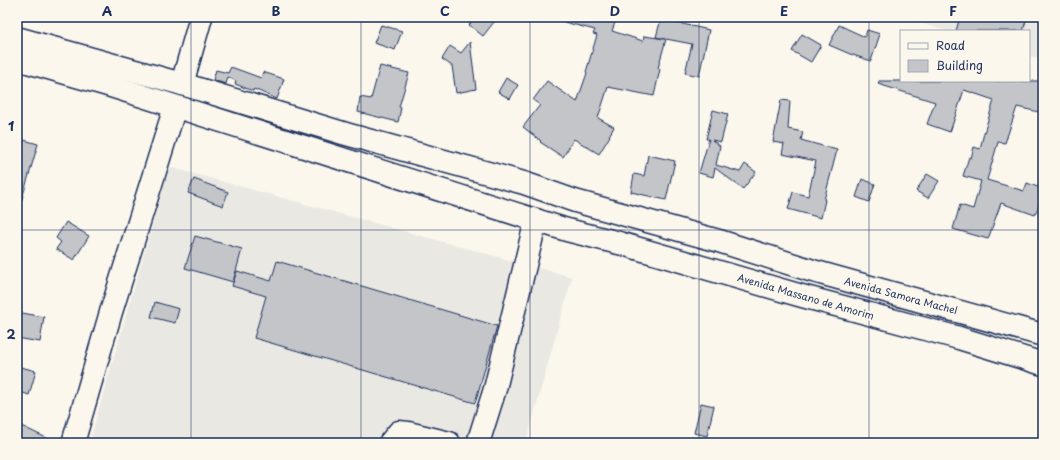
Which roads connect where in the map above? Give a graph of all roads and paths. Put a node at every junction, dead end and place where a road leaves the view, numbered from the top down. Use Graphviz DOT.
graph roads {
  1 [pos="201,17"];
  2 [pos="17,38"];
  3 [pos="17,59"];
  4 [pos="182,84"];
  5 [pos="175,107"];
  6 [pos="536,220"];
  7 [pos="719,241"];
  8 [pos="713,269"];
  9 [pos="1043,335"];
  10 [pos="1043,364"];
  11 [pos="73,443"];
  12 [pos="390,443"];
  13 [pos="449,443"];
  14 [pos="478,443"];
  1 -- 4 [label="main road"];
  2 -- 4 [label="main road"];
  3 -- 5 [label="main road, Avenida Massano de Amorim"];
  4 -- 7 [label="main road"];
  5 -- 6 [label="main road, Avenida Massano de Amorim"];
  5 -- 11 [label="main road"];
  6 -- 8 [label="main road, Avenida Massano de Amorim"];
  6 -- 14 [label="main road"];
  7 -- 8 [label="main road"];
  7 -- 9 [label="main road, Avenida Samora Machel"];
  8 -- 10 [label="main road, Avenida Massano de Amorim"];
  12 -- 13 [label="main road"];
}
